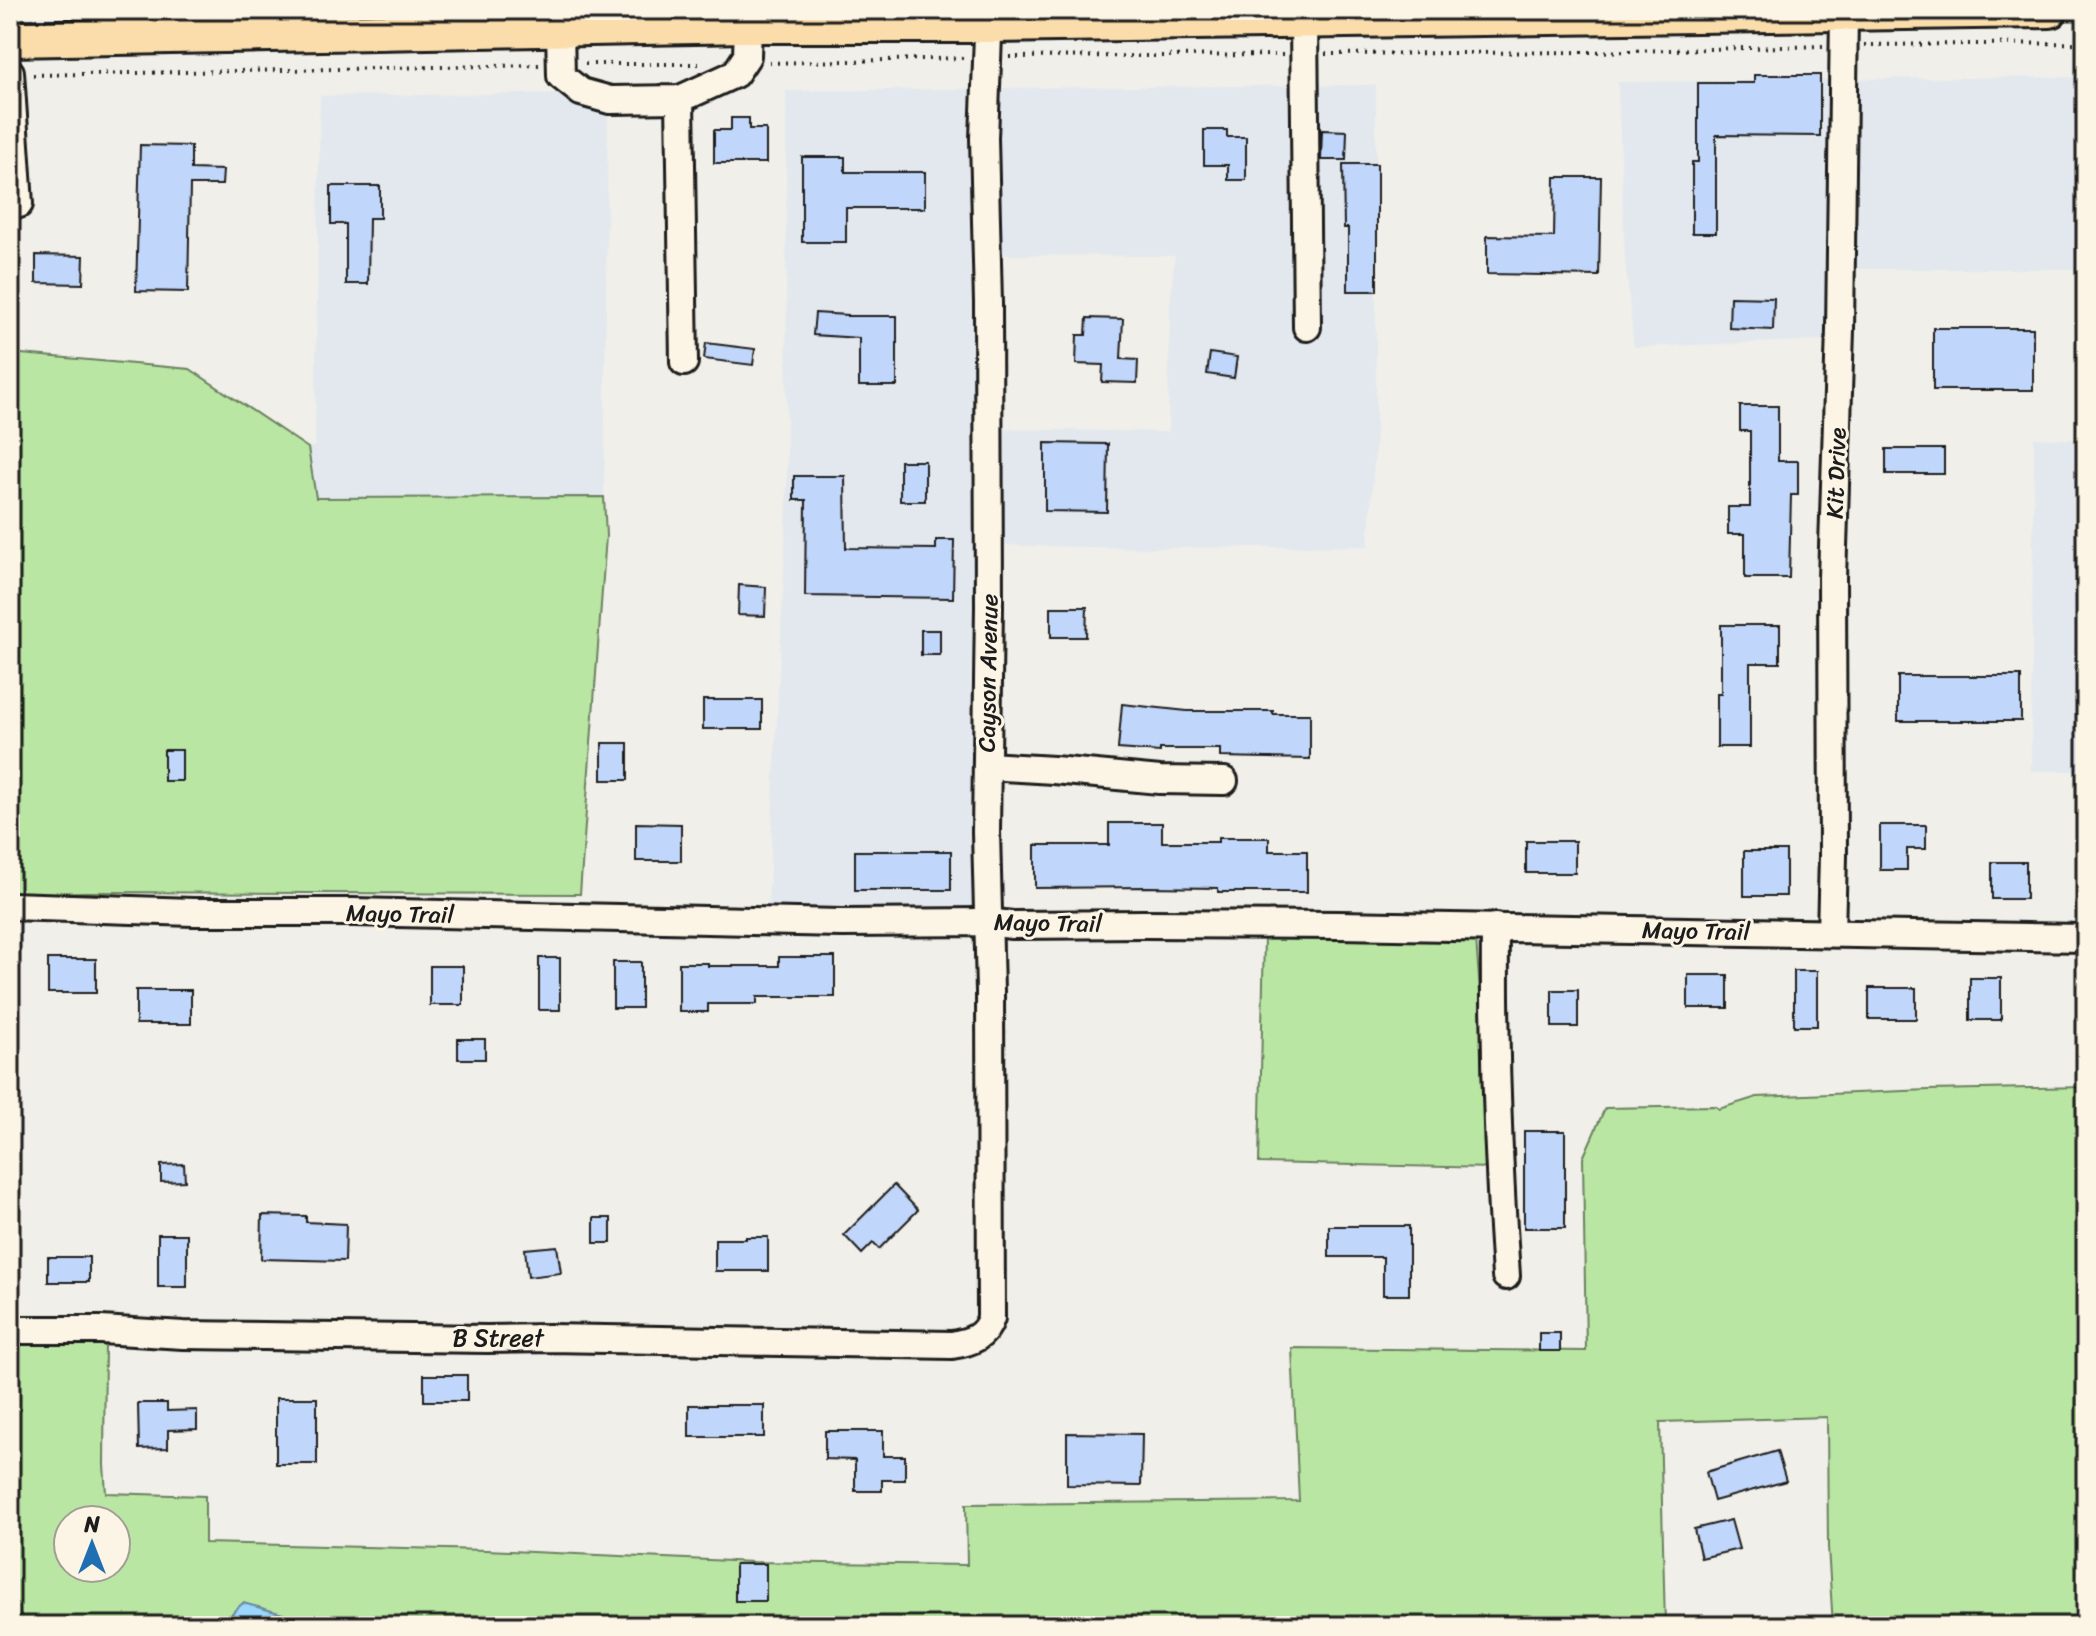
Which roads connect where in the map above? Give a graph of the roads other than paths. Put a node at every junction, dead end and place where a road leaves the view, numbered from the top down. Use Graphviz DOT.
graph roads {
  1 [pos="2050,10"];
  2 [pos="1884,11"];
  3 [pos="1654,13"];
  4 [pos="1304,20"];
  5 [pos="113,24"];
  6 [pos="748,25"];
  7 [pos="560,28"];
  8 [pos="1844,29"];
  9 [pos="989,31"];
  10 [pos="10,39"];
  11 [pos="10,74"];
  12 [pos="680,99"];
  13 [pos="19,204"];
  14 [pos="1307,327"];
  15 [pos="684,362"];
  16 [pos="987,766"];
  17 [pos="1224,781"];
  18 [pos="10,906"];
  19 [pos="987,922"];
  20 [pos="1495,927"];
  21 [pos="1831,933"];
  22 [pos="2086,938"];
  23 [pos="1506,1276"];
  24 [pos="10,1330"];
  25 [pos="983,1333"];
  1 -- 2 [label="main road"];
  2 -- 8 [label="main road"];
  3 -- 4 [label="main road"];
  3 -- 8 [label="main road"];
  4 -- 9 [label="main road"];
  4 -- 14 [label="street"];
  5 -- 7 [label="main road"];
  5 -- 10 [label="main road"];
  6 -- 7 [label="main road"];
  6 -- 9 [label="main road"];
  6 -- 12 [label="street"];
  7 -- 12 [label="street"];
  8 -- 21 [label="street, Kit Drive"];
  9 -- 16 [label="street, Cayson Avenue"];
  11 -- 13 [label="street"];
  12 -- 15 [label="street"];
  16 -- 17 [label="street"];
  16 -- 19 [label="street, Cayson Avenue"];
  18 -- 19 [label="street, Mayo Trail"];
  19 -- 20 [label="street, Mayo Trail"];
  19 -- 25 [label="street, Cayson Avenue"];
  20 -- 21 [label="street, Mayo Trail"];
  20 -- 23 [label="street"];
  21 -- 22 [label="street, Mayo Trail"];
  24 -- 25 [label="street, B Street"];
}
